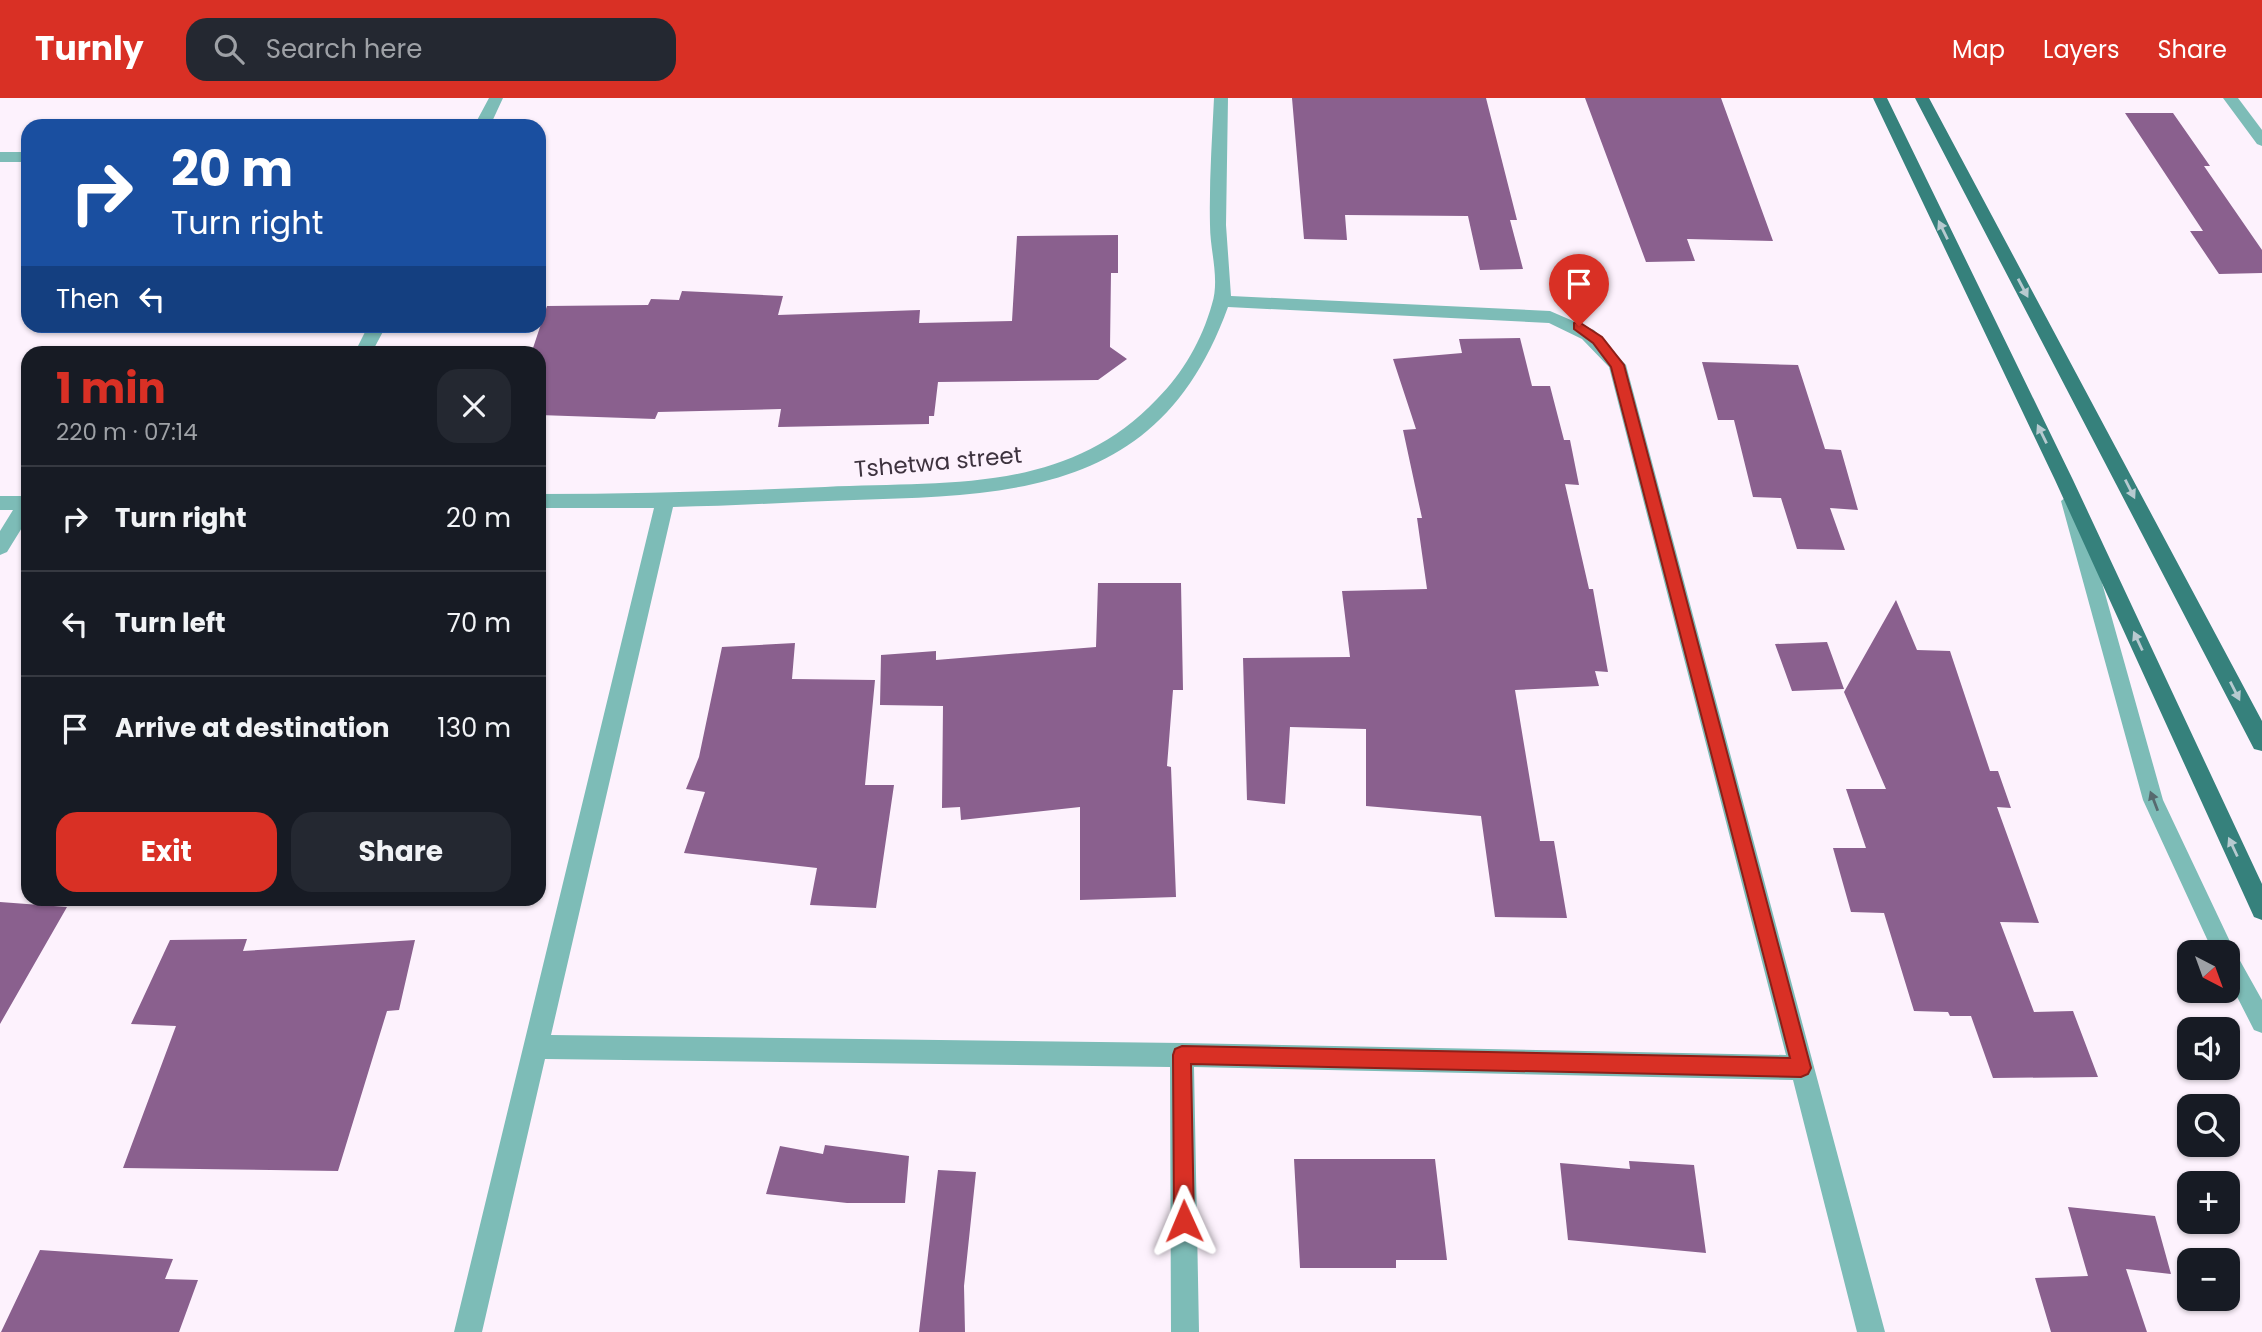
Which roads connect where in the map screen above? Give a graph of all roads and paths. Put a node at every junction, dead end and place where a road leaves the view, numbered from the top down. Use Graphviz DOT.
graph roads {
  1 [pos="496,98"];
  2 [pos="1221,98"];
  3 [pos="1880,98"];
  4 [pos="1922,98"];
  5 [pos="2230,98"];
  6 [pos="486,119"];
  7 [pos="2262,141"];
  8 [pos="0,157"];
  9 [pos="21,157"];
  10 [pos="1222,301"];
  11 [pos="2064,480"];
  12 [pos="546,501"];
  13 [pos="665,502"];
  14 [pos="0,503"];
  15 [pos="21,503"];
  16 [pos="21,513"];
  17 [pos="0,547"];
  18 [pos="2262,742"];
  19 [pos="2262,909"];
  20 [pos="2218,940"];
  21 [pos="2240,981"];
  22 [pos="2262,1022"];
  23 [pos="536,1047"];
  24 [pos="1182,1055"];
  25 [pos="1801,1068"];
  26 [pos="468,1332"];
  27 [pos="1185,1332"];
  28 [pos="1871,1332"];
  1 -- 6 [label="street"];
  2 -- 10 [label="street, Tshetwa street"];
  11 -- 3 [label="main road, one-way"];
  4 -- 18 [label="main road, one-way"];
  5 -- 7 [label="street"];
  8 -- 9 [label="street"];
  10 -- 13 [label="street, Tshetwa street"];
  10 -- 25 [label="street"];
  19 -- 11 [label="main road, one-way"];
  20 -- 11 [label="lane, one-way"];
  12 -- 13 [label="street, Tshetwa street"];
  13 -- 23 [label="street"];
  14 -- 15 [label="street"];
  16 -- 17 [label="street"];
  21 -- 22 [label="lane"];
  23 -- 24 [label="street"];
  23 -- 26 [label="street"];
  24 -- 25 [label="street"];
  24 -- 27 [label="street"];
  25 -- 28 [label="street"];
}
